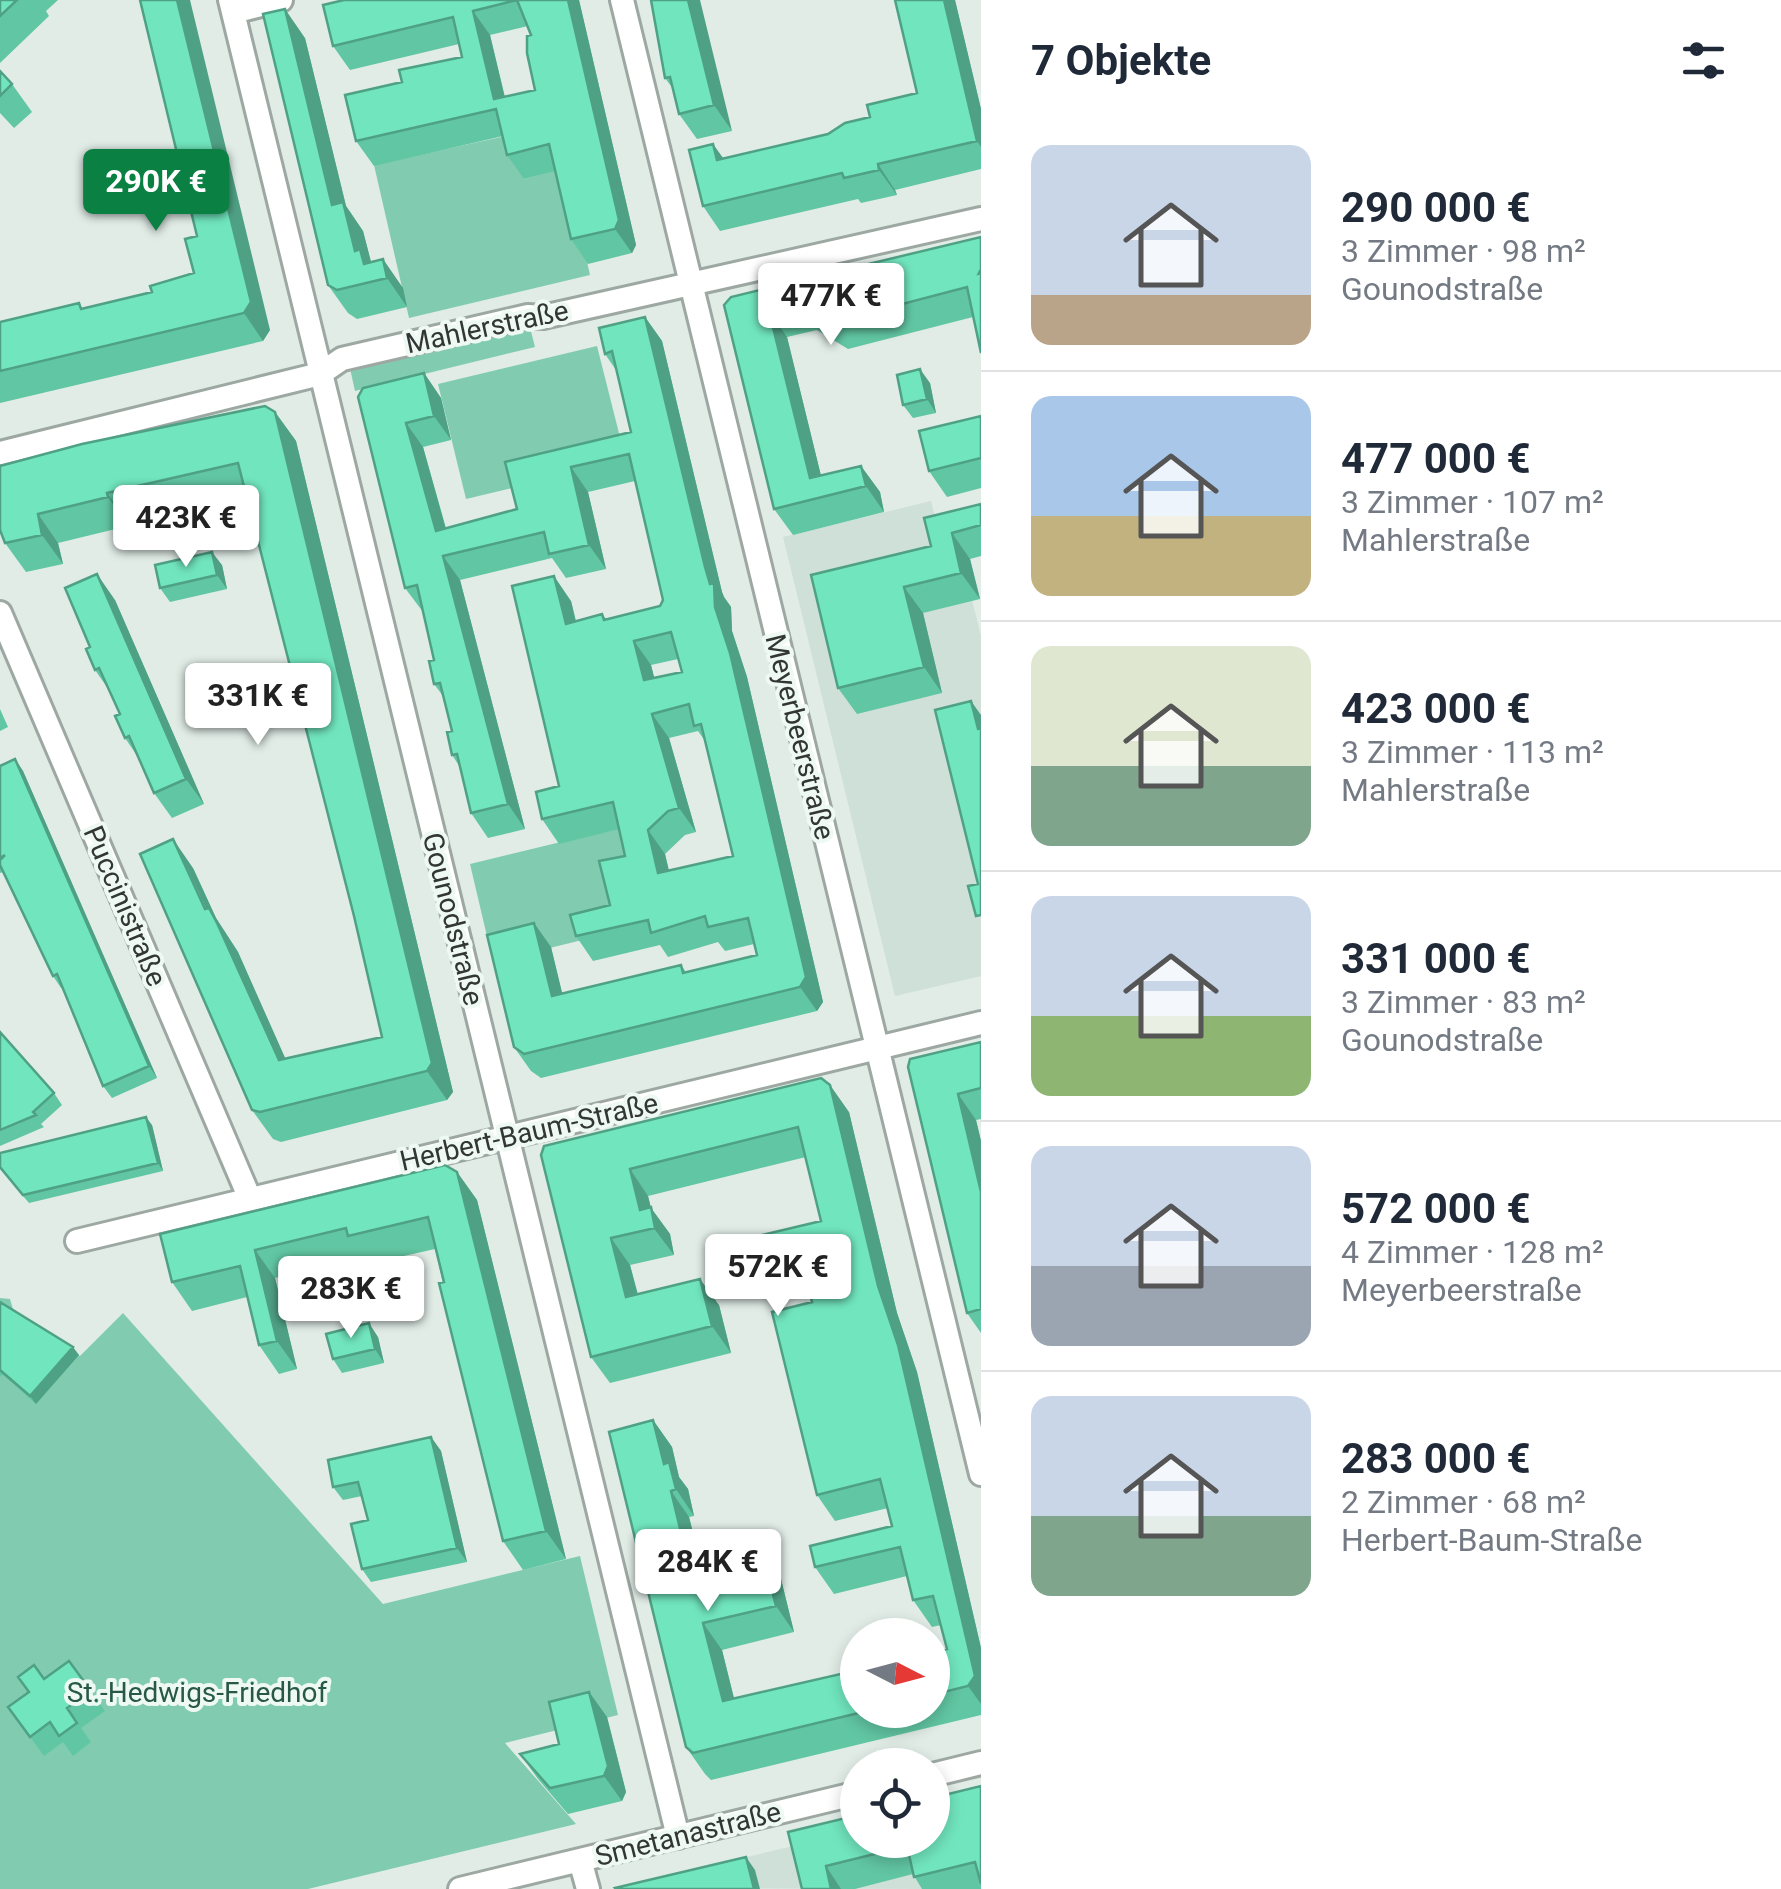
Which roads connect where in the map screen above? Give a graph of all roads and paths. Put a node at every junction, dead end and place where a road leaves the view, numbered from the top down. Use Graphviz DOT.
graph roads {
  1 [pos="281,0"];
  2 [pos="622,0"];
  3 [pos="232,6"];
  4 [pos="981,219"];
  5 [pos="692,286"];
  6 [pos="320,374"];
  7 [pos="0,452"];
  8 [pos="0,613"];
  9 [pos="981,1023"];
  10 [pos="877,1048"];
  11 [pos="507,1136"];
  12 [pos="250,1199"];
  13 [pos="78,1241"];
  14 [pos="981,1474"];
  15 [pos="981,1762"];
  16 [pos="950,1770"];
  17 [pos="840,1797"];
  18 [pos="678,1837"];
  19 [pos="580,1860"];
  20 [pos="460,1889"];
  21 [pos="588,1889"];
  1 -- 3 [label="street"];
  2 -- 5 [label="street, Meyerbeerstraße"];
  3 -- 6 [label="street, Gounodstraße"];
  4 -- 5 [label="street, Mahlerstraße"];
  5 -- 6 [label="street, Mahlerstraße"];
  5 -- 10 [label="street, Meyerbeerstraße"];
  6 -- 7 [label="street, Mahlerstraße"];
  6 -- 11 [label="street, Gounodstraße"];
  8 -- 12 [label="street, Puccinistraße"];
  9 -- 10 [label="street, Herbert-Baum-Straße"];
  10 -- 11 [label="street, Herbert-Baum-Straße"];
  10 -- 14 [label="street, Meyerbeerstraße"];
  11 -- 12 [label="street, Herbert-Baum-Straße"];
  11 -- 18 [label="street, Gounodstraße"];
  12 -- 13 [label="street, Herbert-Baum-Straße"];
  15 -- 16 [label="street"];
  17 -- 18 [label="street, Smetanastraße"];
  18 -- 19 [label="street, Smetanastraße"];
  19 -- 20 [label="street, Smetanastraße"];
  19 -- 21 [label="street"];
}
